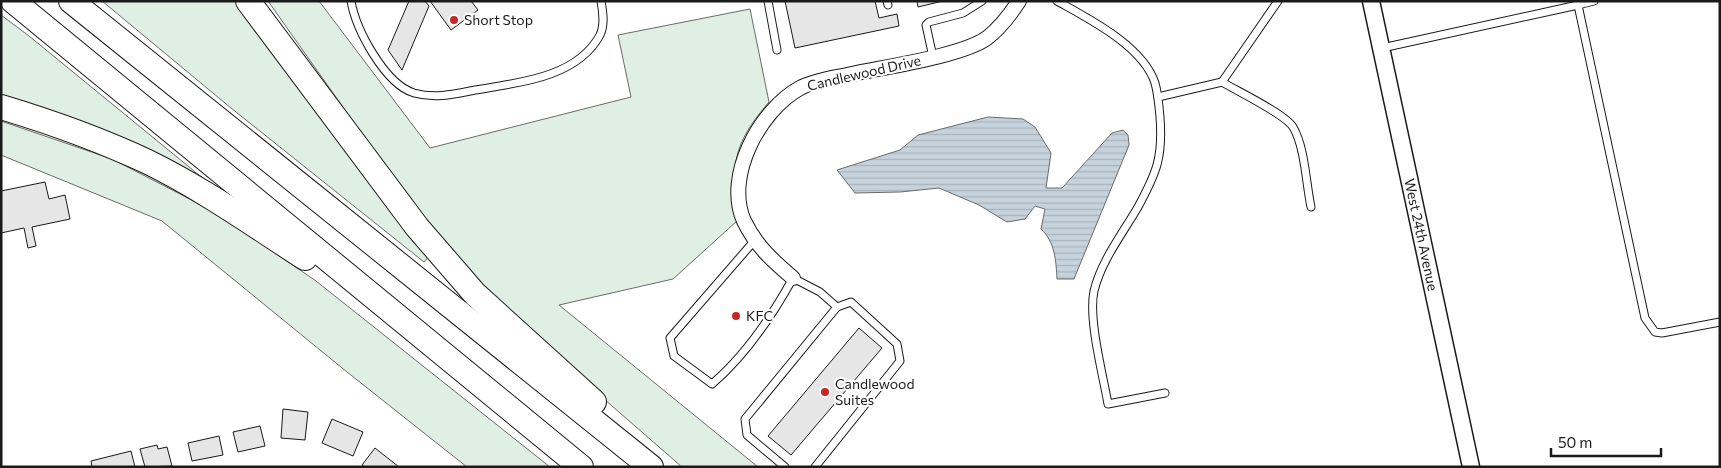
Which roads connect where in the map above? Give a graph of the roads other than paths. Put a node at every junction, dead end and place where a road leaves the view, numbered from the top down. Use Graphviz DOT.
graph roads {
  1 [pos="13,1"];
  2 [pos="71,1"];
  3 [pos="352,1"];
  4 [pos="601,1"];
  5 [pos="768,1"];
  6 [pos="982,1"];
  7 [pos="1057,1"];
  8 [pos="1278,1"];
  9 [pos="1371,1"];
  10 [pos="1594,1"];
  11 [pos="1013,3"];
  12 [pos="1578,3"];
  13 [pos="251,4"];
  14 [pos="1381,48"];
  15 [pos="777,50"];
  16 [pos="933,57"];
  17 [pos="1222,82"];
  18 [pos="1158,97"];
  19 [pos="1,108"];
  20 [pos="1311,207"];
  21 [pos="755,240"];
  22 [pos="793,278"];
  23 [pos="362,288"];
  24 [pos="837,307"];
  25 [pos="1720,322"];
  26 [pos="1165,392"];
  27 [pos="580,467"];
  28 [pos="651,467"];
  29 [pos="660,467"];
  30 [pos="786,467"];
  31 [pos="815,467"];
  32 [pos="1471,467"];
  1 -- 23 [label="highway"];
  2 -- 28 [label="highway"];
  3 -- 4 [label="lane"];
  5 -- 15 [label="lane"];
  6 -- 16 [label="lane"];
  7 -- 18 [label="lane"];
  8 -- 17 [label="lane"];
  9 -- 14 [label="street, West 24th Avenue"];
  10 -- 12 [label="lane"];
  11 -- 16 [label="street, Candlewood Drive"];
  12 -- 14 [label="lane"];
  12 -- 25 [label="lane"];
  13 -- 29 [label="highway"];
  14 -- 32 [label="street, West 24th Avenue"];
  16 -- 21 [label="street, Candlewood Drive"];
  17 -- 18 [label="lane"];
  17 -- 20 [label="lane"];
  18 -- 26 [label="lane"];
  19 -- 23 [label="highway"];
  21 -- 22 [label="street, Candlewood Drive"];
  21 -- 22 [label="lane"];
  22 -- 24 [label="lane"];
  23 -- 27 [label="highway"];
  24 -- 30 [label="lane"];
  24 -- 31 [label="lane"];
}
